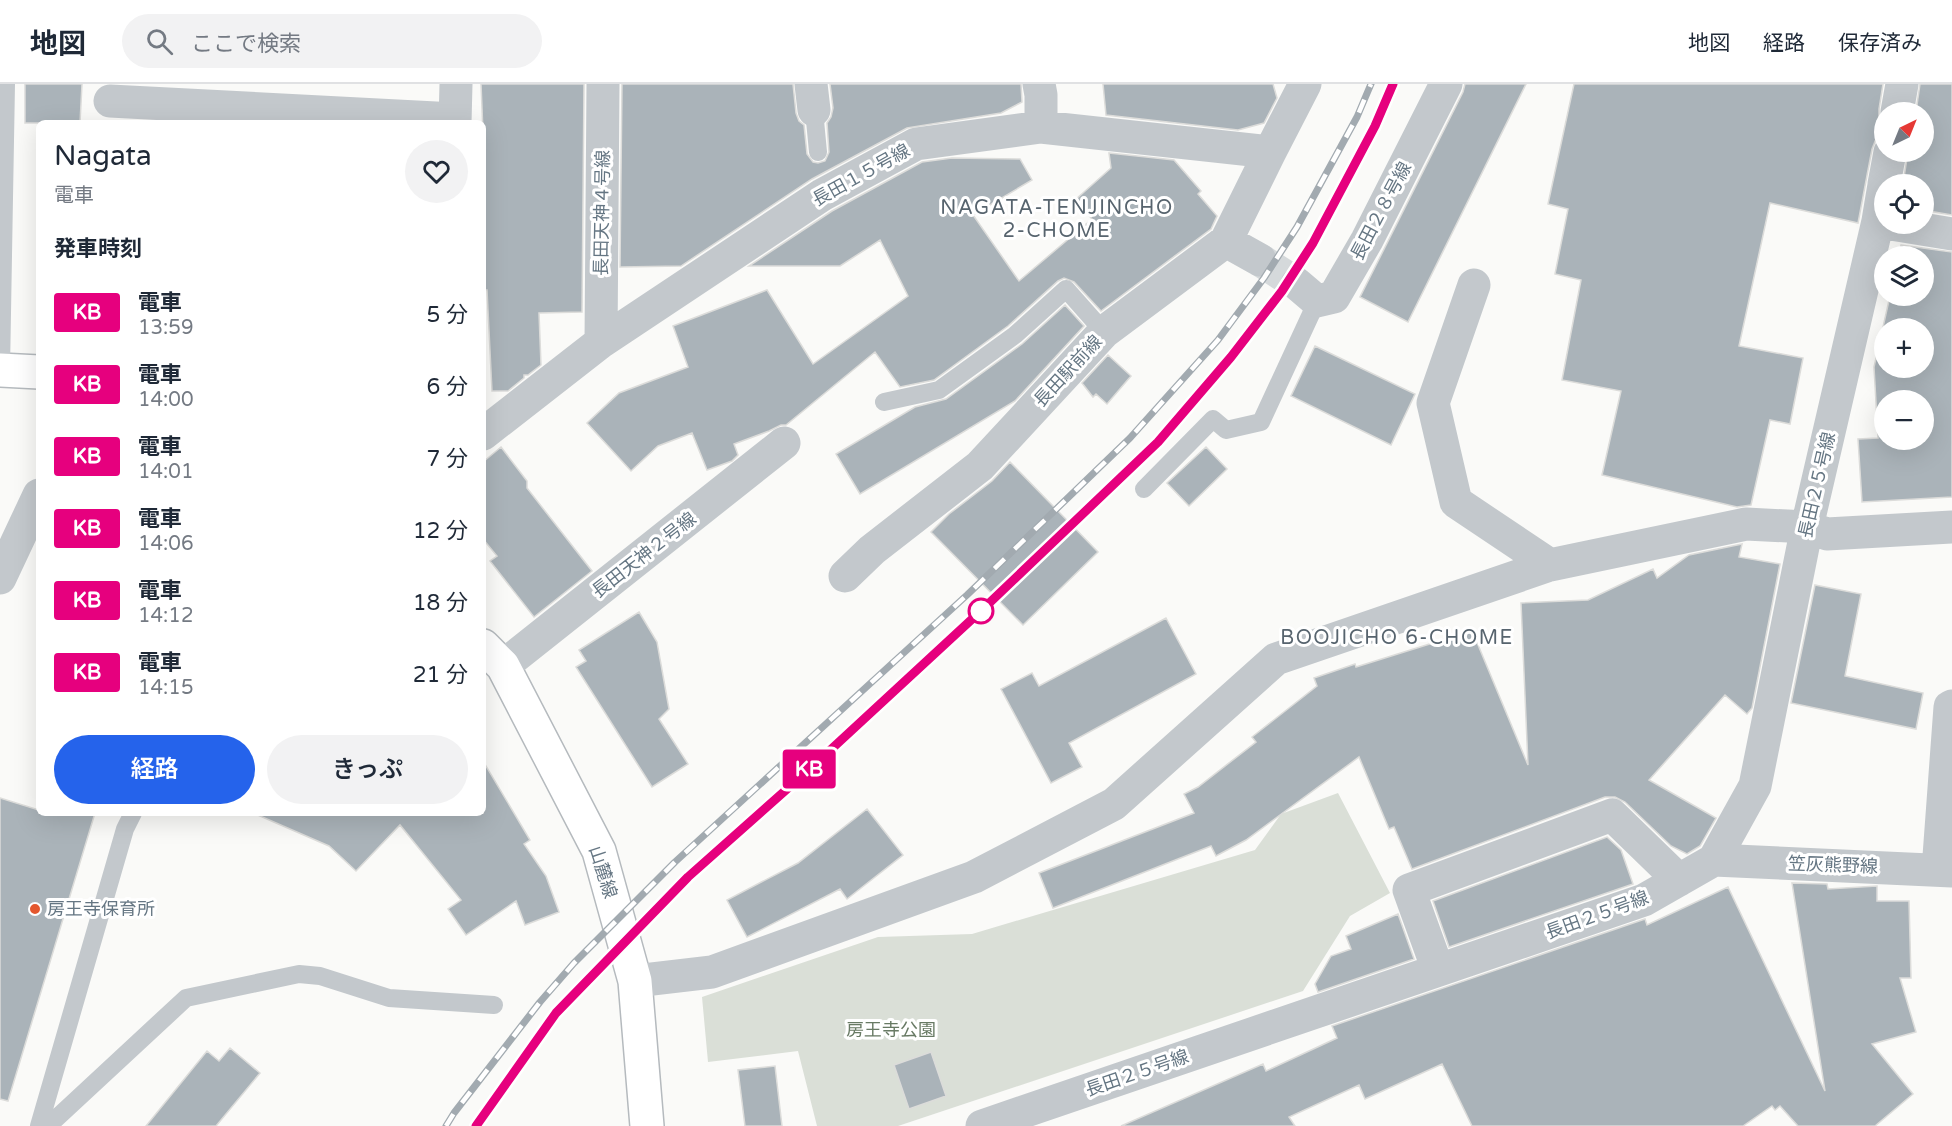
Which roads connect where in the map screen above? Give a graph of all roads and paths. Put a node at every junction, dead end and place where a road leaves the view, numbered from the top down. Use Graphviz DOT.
graph roads {
  1 [pos="6,84"];
  2 [pos="456,84"];
  3 [pos="603,84"];
  4 [pos="1039,84"];
  5 [pos="1305,84"];
  6 [pos="1446,84"];
  7 [pos="1902,84"];
  8 [pos="813,97"];
  9 [pos="1899,102"];
  10 [pos="109,103"];
  11 [pos="283,106"];
  12 [pos="444,120"];
  13 [pos="455,120"];
  14 [pos="1041,127"];
  15 [pos="818,152"];
  16 [pos="1270,152"];
  17 [pos="1934,231"];
  18 [pos="1881,234"];
  19 [pos="1952,234"];
  20 [pos="1226,241"];
  21 [pos="1260,260"];
  22 [pos="1474,285"];
  23 [pos="1307,293"];
  24 [pos="1104,332"];
  25 [pos="601,342"];
  26 [pos="0,370"];
  27 [pos="36,372"];
  28 [pos="884,402"];
  29 [pos="486,432"];
  30 [pos="784,443"];
  31 [pos="1144,489"];
  32 [pos="36,501"];
  33 [pos="1808,527"];
  34 [pos="1952,528"];
  35 [pos="1550,565"];
  36 [pos="845,576"];
  37 [pos="0,578"];
  38 [pos="493,656"];
  39 [pos="1952,705"];
  40 [pos="132,816"];
  41 [pos="1714,860"];
  42 [pos="1945,870"];
  43 [pos="1679,880"];
  44 [pos="1438,970"];
  45 [pos="635,981"];
  46 [pos="494,1005"];
  47 [pos="39,1126"];
  48 [pos="48,1126"];
  49 [pos="647,1126"];
  50 [pos="982,1126"];
  1 -- 26 [label="lane"];
  2 -- 13 [label="street"];
  3 -- 25 [label="street, 長田天神４号線"];
  4 -- 14 [label="street"];
  5 -- 16 [label="street"];
  6 -- 23 [label="street, 長田２８号線"];
  7 -- 9 [label="street"];
  8 -- 15 [label="lane"];
  10 -- 11 [label="street"];
  11 -- 12 [label="street"];
  14 -- 16 [label="street, 長田１５号線"];
  14 -- 25 [label="street, 長田１５号線"];
  16 -- 20 [label="street, 長田駅前線"];
  17 -- 19 [label="street"];
  18 -- 33 [label="street, 長田２５号線"];
  20 -- 21 [label="street"];
  20 -- 24 [label="street, 長田駅前線"];
  22 -- 35 [label="street"];
  23 -- 31 [label="lane"];
  24 -- 28 [label="lane"];
  24 -- 36 [label="street, 長田駅前線"];
  25 -- 29 [label="street, 長田１５号線"];
  26 -- 27 [label="main road"];
  30 -- 38 [label="street, 長田天神２号線"];
  32 -- 37 [label="street"];
  33 -- 34 [label="street"];
  33 -- 35 [label="street"];
  33 -- 41 [label="street, 長田２５号線"];
  35 -- 45 [label="street"];
  38 -- 45 [label="main road, 山麓線"];
  39 -- 42 [label="street"];
  40 -- 47 [label="lane"];
  41 -- 42 [label="street, 笠灰熊野線"];
  41 -- 43 [label="street, 長田２５号線"];
  43 -- 44 [label="street, 長田２５号線"];
  43 -- 44 [label="street"];
  44 -- 50 [label="street, 長田２５号線"];
  45 -- 49 [label="main road, 山麓線"];
  46 -- 48 [label="lane"];
}
